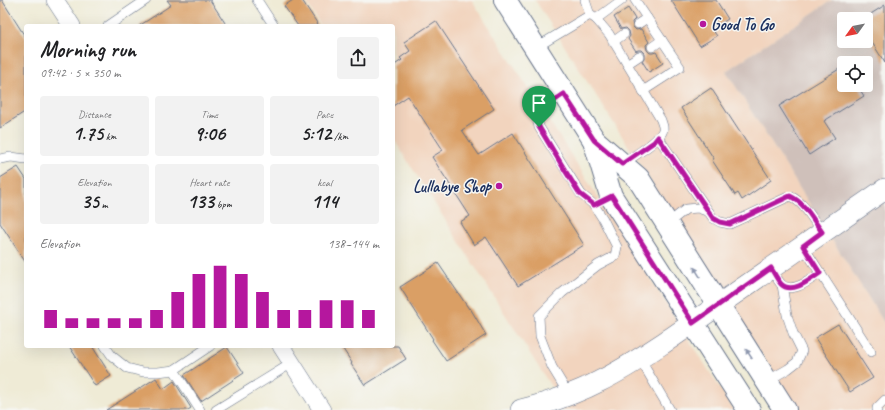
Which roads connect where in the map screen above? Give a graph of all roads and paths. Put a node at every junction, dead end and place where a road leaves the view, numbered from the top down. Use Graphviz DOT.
graph roads {
  1 [pos="55,0"];
  2 [pos="146,0"];
  3 [pos="257,0"];
  4 [pos="505,0"];
  5 [pos="585,0"];
  6 [pos="622,0"];
  7 [pos="635,0"];
  8 [pos="593,17"];
  9 [pos="647,18"];
  10 [pos="71,24"];
  11 [pos="111,24"];
  12 [pos="273,24"];
  13 [pos="638,24"];
  14 [pos="624,34"];
  15 [pos="662,40"];
  16 [pos="613,42"];
  17 [pos="652,47"];
  18 [pos="535,48"];
  19 [pos="639,56"];
  20 [pos="627,64"];
  21 [pos="643,91"];
  22 [pos="564,94"];
  23 [pos="658,137"];
  24 [pos="0,159"];
  25 [pos="24,159"];
  26 [pos="608,185"];
  27 [pos="885,189"];
  28 [pos="709,212"];
  29 [pos="667,224"];
  30 [pos="822,232"];
  31 [pos="803,246"];
  32 [pos="771,268"];
  33 [pos="820,273"];
  34 [pos="782,285"];
  35 [pos="718,305"];
  36 [pos="693,323"];
  37 [pos="106,348"];
  38 [pos="207,348"];
  39 [pos="282,348"];
  40 [pos="872,352"];
  41 [pos="640,359"];
  42 [pos="292,363"];
  43 [pos="174,370"];
  44 [pos="767,381"];
  45 [pos="569,395"];
  46 [pos="885,400"];
  47 [pos="200,410"];
  48 [pos="216,410"];
  49 [pos="322,410"];
  50 [pos="521,410"];
  51 [pos="670,410"];
  52 [pos="749,410"];
  53 [pos="785,410"];
  54 [pos="877,410"];
  1 -- 10 [label="street"];
  2 -- 11 [label="lane"];
  3 -- 12 [label="lane"];
  4 -- 18 [label="main road"];
  5 -- 8 [label="lane"];
  6 -- 8 [label="lane"];
  7 -- 9 [label="lane"];
  8 -- 16 [label="lane"];
  8 -- 18 [label="lane"];
  9 -- 13 [label="lane"];
  9 -- 15 [label="lane"];
  14 -- 16 [label="lane"];
  15 -- 17 [label="lane"];
  15 -- 21 [label="lane"];
  16 -- 20 [label="lane"];
  18 -- 22 [label="main road"];
  19 -- 20 [label="lane"];
  20 -- 21 [label="lane"];
  21 -- 23 [label="lane"];
  22 -- 26 [label="main road"];
  22 -- 26 [label="lane"];
  23 -- 26 [label="lane"];
  23 -- 28 [label="lane"];
  24 -- 25 [label="lane"];
  26 -- 29 [label="main road"];
  26 -- 36 [label="main road"];
  26 -- 45 [label="lane"];
  27 -- 30 [label="street"];
  28 -- 29 [label="lane"];
  28 -- 30 [label="lane"];
  35 -- 29 [label="main road, one-way"];
  30 -- 31 [label="street"];
  31 -- 32 [label="street"];
  31 -- 33 [label="lane"];
  32 -- 34 [label="lane"];
  32 -- 35 [label="street"];
  33 -- 34 [label="lane"];
  33 -- 40 [label="lane"];
  34 -- 44 [label="lane"];
  35 -- 36 [label="street"];
  44 -- 35 [label="main road, one-way"];
  36 -- 41 [label="street"];
  36 -- 52 [label="main road"];
  37 -- 43 [label="lane"];
  38 -- 43 [label="lane"];
  39 -- 42 [label="street"];
  41 -- 45 [label="street"];
  41 -- 51 [label="lane"];
  42 -- 48 [label="lane"];
  42 -- 49 [label="street"];
  43 -- 47 [label="lane"];
  44 -- 53 [label="main road"];
  45 -- 50 [label="street"];
  46 -- 54 [label="lane"];
}
